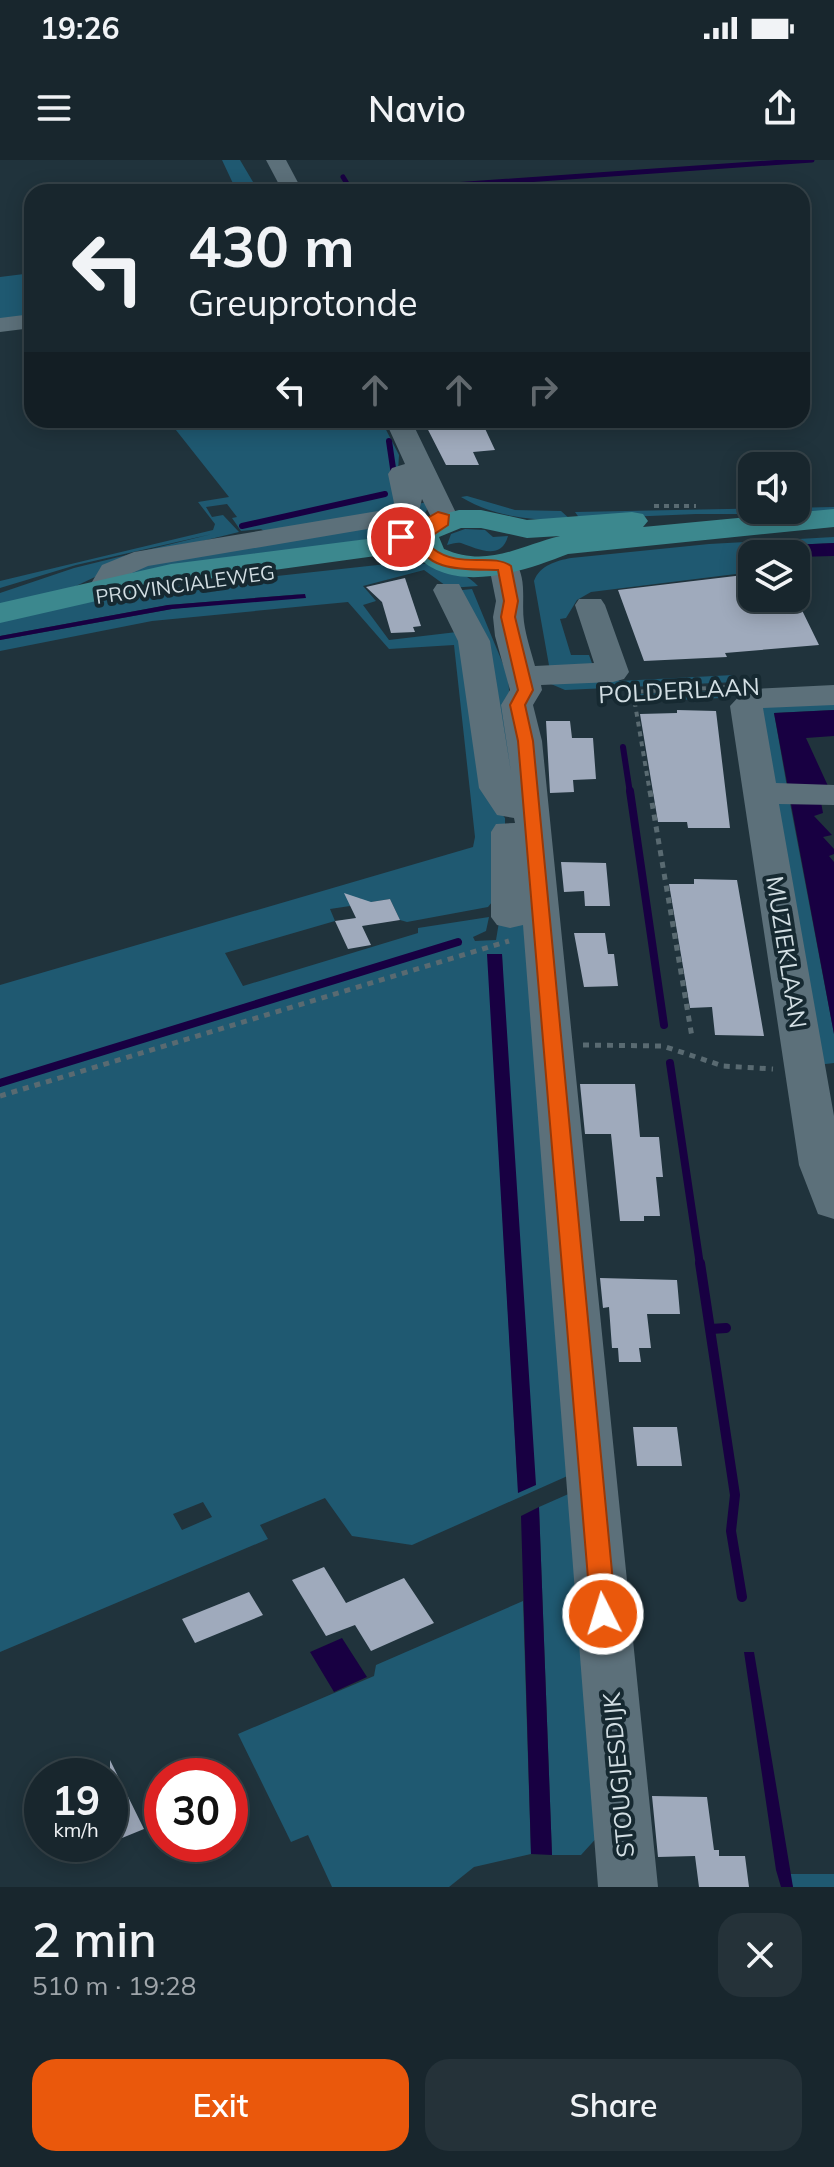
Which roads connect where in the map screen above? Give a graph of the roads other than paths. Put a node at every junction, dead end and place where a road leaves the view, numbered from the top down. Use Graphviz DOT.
graph roads {
  1 [pos="275,160"];
  2 [pos="288,184"];
  3 [pos="24,322"];
  4 [pos="0,325"];
  5 [pos="402,428"];
  6 [pos="423,469"];
  7 [pos="475,512"];
  8 [pos="820,519"];
  9 [pos="438,546"];
  10 [pos="519,546"];
  11 [pos="104,587"];
  12 [pos="590,605"];
  13 [pos="8,611"];
  14 [pos="508,617"];
  15 [pos="521,676"];
  16 [pos="744,694"];
  17 [pos="834,695"];
  18 [pos="773,793"];
  19 [pos="829,795"];
  20 [pos="520,808"];
  21 [pos="510,917"];
  22 [pos="834,1204"];
  23 [pos="628,1887"];
  1 -- 2 [label="street"];
  3 -- 4 [label="street"];
  5 -- 6 [label="street, STOUGJESDIJK"];
  6 -- 7 [label="street, STOUGJESDIJK"];
  6 -- 9 [label="street, STOUGJESDIJK"];
  6 -- 11 [label="street"];
  7 -- 9 [label="main road"];
  7 -- 10 [label="main road"];
  8 -- 10 [label="main road"];
  8 -- 10 [label="main road"];
  9 -- 10 [label="main road"];
  9 -- 10 [label="main road"];
  9 -- 11 [label="main road, PROVINCIALEWEG"];
  9 -- 13 [label="main road, PROVINCIALEWEG"];
  9 -- 14 [label="street, STOUGJESDIJK"];
  9 -- 20 [label="street"];
  10 -- 14 [label="street, STOUGJESDIJK"];
  11 -- 13 [label="main road, PROVINCIALEWEG"];
  12 -- 15 [label="street"];
  14 -- 15 [label="street, STOUGJESDIJK"];
  15 -- 20 [label="street, STOUGJESDIJK"];
  16 -- 17 [label="street, POLDERLAAN"];
  16 -- 18 [label="street, MUZIEKLAAN"];
  18 -- 19 [label="street"];
  18 -- 22 [label="street, MUZIEKLAAN"];
  20 -- 21 [label="street"];
  20 -- 23 [label="street, STOUGJESDIJK"];
}
